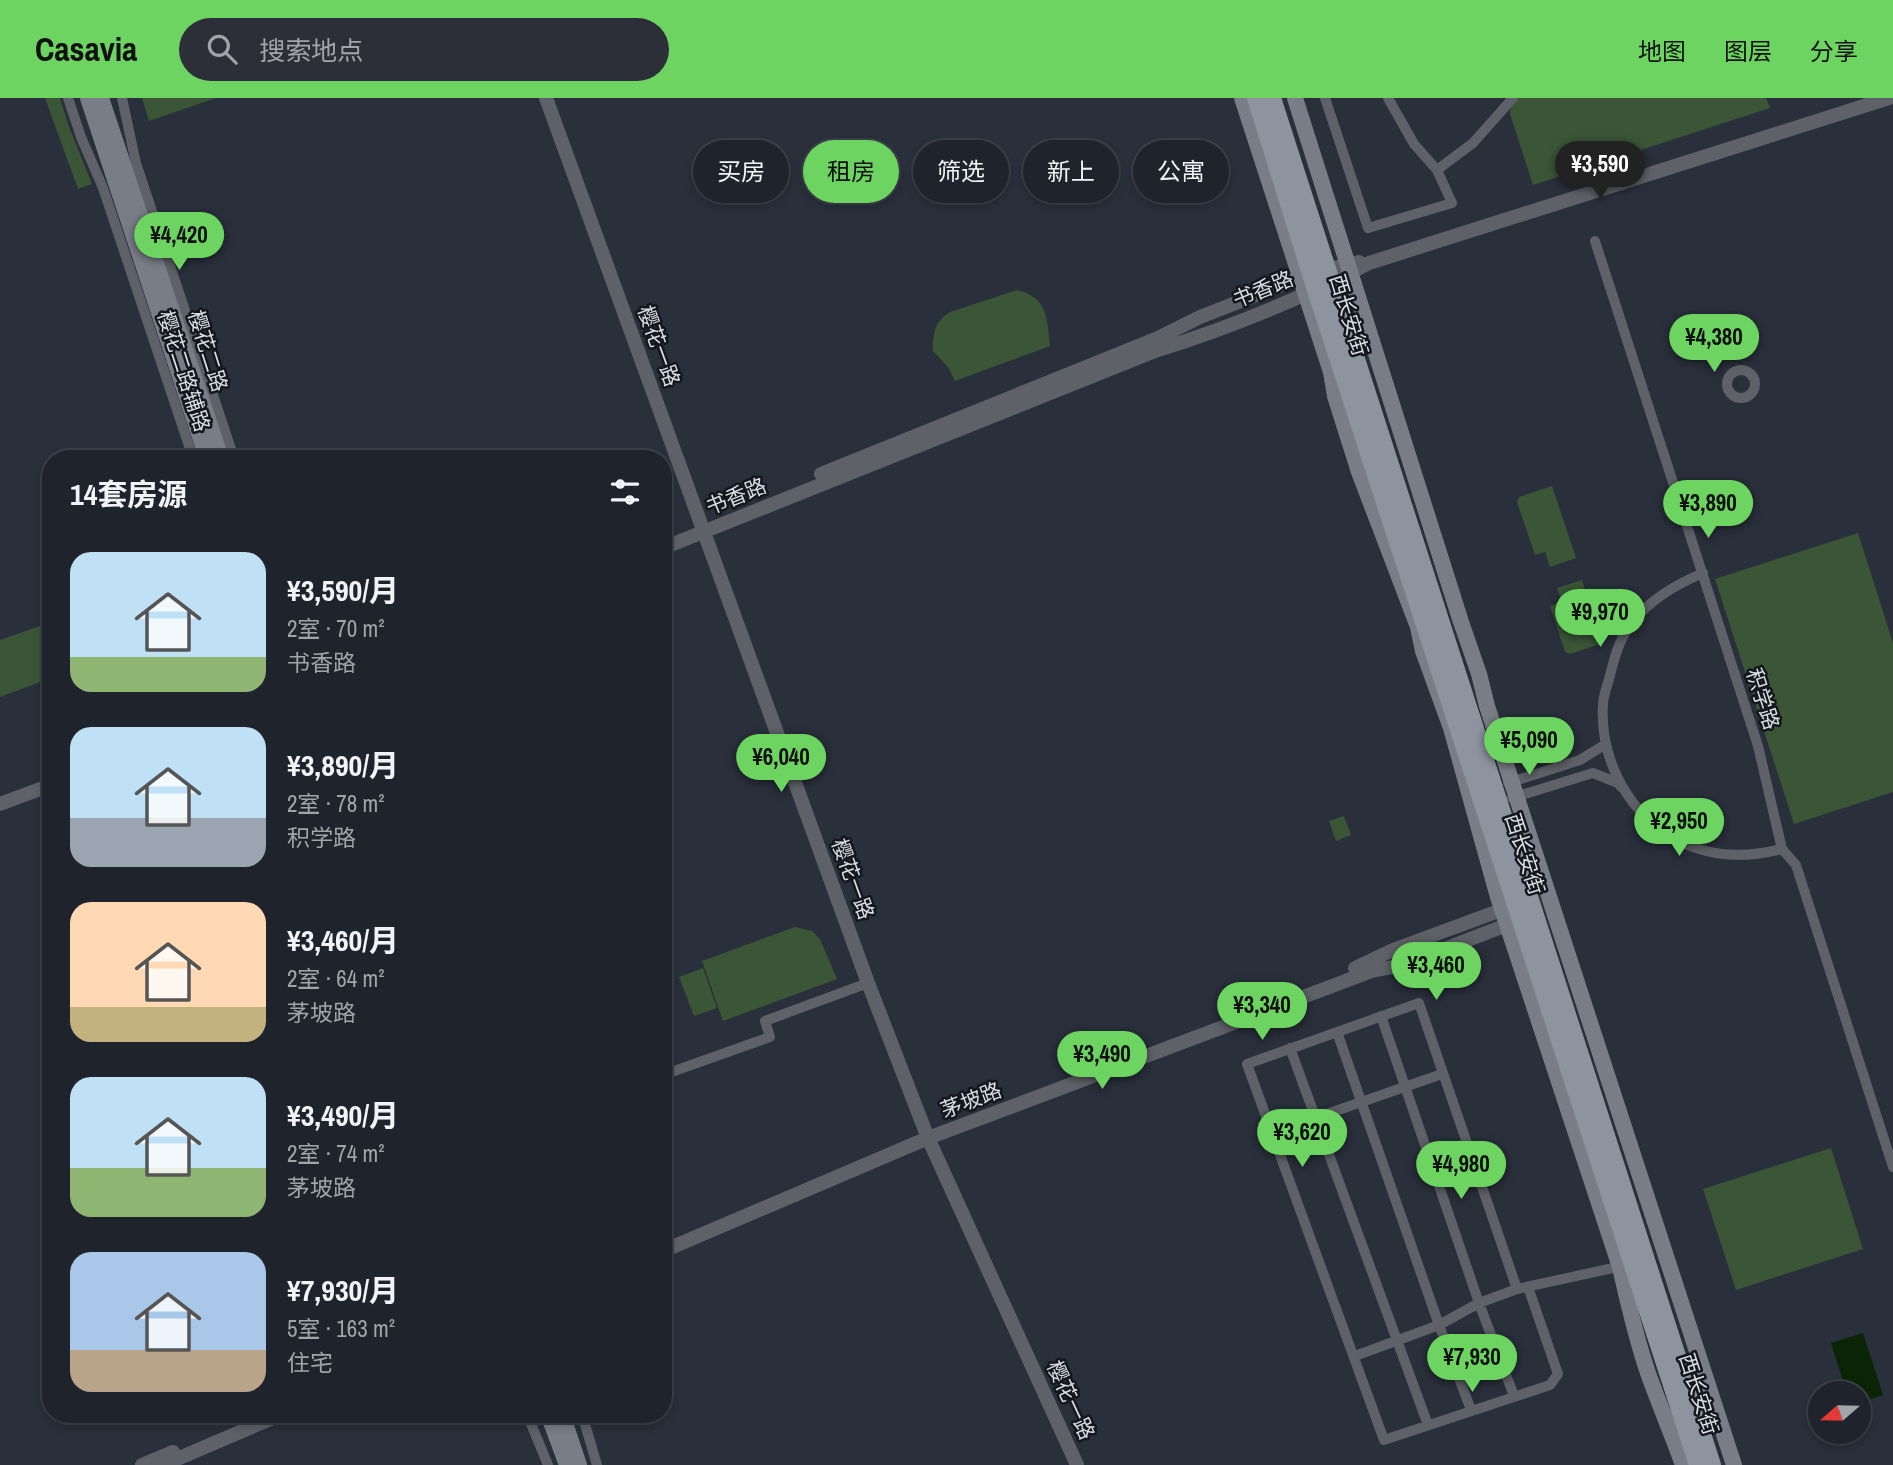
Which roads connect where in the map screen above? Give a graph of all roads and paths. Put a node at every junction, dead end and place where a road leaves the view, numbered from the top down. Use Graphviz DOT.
graph roads {
  1 [pos="68,98"];
  2 [pos="88,98"];
  3 [pos="102,98"];
  4 [pos="122,98"];
  5 [pos="546,98"];
  6 [pos="1242,98"];
  7 [pos="1256,98"];
  8 [pos="1272,98"];
  9 [pos="1295,98"];
  10 [pos="1325,98"];
  11 [pos="1388,98"];
  12 [pos="1513,98"];
  13 [pos="1862,98"];
  14 [pos="1889,98"];
  15 [pos="1437,170"];
  16 [pos="1595,241"];
  17 [pos="1350,269"];
  18 [pos="1316,282"];
  19 [pos="190,450"];
  20 [pos="204,450"];
  21 [pos="218,450"];
  22 [pos="231,450"];
  23 [pos="703,527"];
  24 [pos="672,536"];
  25 [pos="672,543"];
  26 [pos="1703,573"];
  27 [pos="1606,744"];
  28 [pos="42,778"];
  29 [pos="42,788"];
  30 [pos="1505,792"];
  31 [pos="0,793"];
  32 [pos="1632,803"];
  33 [pos="0,804"];
  34 [pos="1783,849"];
  35 [pos="1519,912"];
  36 [pos="1471,922"];
  37 [pos="1476,937"];
  38 [pos="868,983"];
  39 [pos="1381,1016"];
  40 [pos="1337,1032"];
  41 [pos="1290,1048"];
  42 [pos="672,1072"];
  43 [pos="1442,1074"];
  44 [pos="1405,1087"];
  45 [pos="1361,1101"];
  46 [pos="1315,1117"];
  47 [pos="1272,1133"];
  48 [pos="926,1134"];
  49 [pos="1893,1167"];
  50 [pos="672,1237"];
  51 [pos="672,1247"];
  52 [pos="1626,1265"];
  53 [pos="1522,1288"];
  54 [pos="1479,1303"];
  55 [pos="1439,1325"];
  56 [pos="1398,1341"];
  57 [pos="1355,1356"];
  58 [pos="1514,1396"];
  59 [pos="1471,1410"];
  60 [pos="240,1423"];
  61 [pos="261,1423"];
  62 [pos="531,1423"];
  63 [pos="551,1423"];
  64 [pos="565,1423"];
  65 [pos="585,1423"];
  66 [pos="1428,1425"];
  67 [pos="142,1465"];
  68 [pos="163,1465"];
  69 [pos="548,1465"];
  70 [pos="566,1465"];
  71 [pos="579,1465"];
  72 [pos="597,1465"];
  73 [pos="1077,1465"];
  74 [pos="1683,1465"];
  75 [pos="1698,1465"];
  76 [pos="1712,1465"];
  77 [pos="1734,1465"];
  1 -- 19 [label="street, 樱花二路辅路"];
  2 -- 20 [label="main road, 樱花二路"];
  3 -- 21 [label="main road, 樱花二路"];
  4 -- 22 [label="street, 樱花二路辅路"];
  5 -- 23 [label="street, 樱花一路"];
  6 -- 18 [label="main road"];
  7 -- 18 [label="main road, 西长安街"];
  8 -- 18 [label="main road, 西长安街"];
  9 -- 17 [label="main road"];
  10 -- 15 [label="street"];
  11 -- 15 [label="street"];
  12 -- 15 [label="street"];
  13 -- 17 [label="street, 书香路"];
  14 -- 17 [label="street, 书香路"];
  16 -- 26 [label="street, 积学路"];
  17 -- 18 [label="street, 书香路"];
  17 -- 30 [label="main road"];
  18 -- 23 [label="street, 书香路"];
  18 -- 30 [label="main road, 西长安街"];
  18 -- 35 [label="main road, 西长安街"];
  23 -- 24 [label="street, 书香路"];
  23 -- 25 [label="street, 书香路"];
  23 -- 38 [label="street, 樱花一路"];
  26 -- 27 [label="street"];
  26 -- 34 [label="street, 积学路"];
  27 -- 30 [label="street"];
  27 -- 32 [label="street"];
  28 -- 31 [label="street"];
  29 -- 33 [label="street"];
  30 -- 32 [label="street"];
  30 -- 35 [label="main road, 西长安街"];
  30 -- 77 [label="main road"];
  32 -- 34 [label="street"];
  34 -- 49 [label="street, 积学路"];
  35 -- 36 [label="street, 茅坡路"];
  35 -- 37 [label="street, 茅坡路"];
  35 -- 52 [label="main road, 西长安街"];
  35 -- 76 [label="main road, 西长安街"];
  36 -- 37 [label="street"];
  36 -- 48 [label="street, 茅坡路"];
  37 -- 48 [label="street, 茅坡路"];
  38 -- 42 [label="street"];
  38 -- 48 [label="street, 樱花一路"];
  39 -- 40 [label="street"];
  39 -- 43 [label="street"];
  39 -- 44 [label="street"];
  40 -- 41 [label="street"];
  40 -- 45 [label="street"];
  41 -- 46 [label="street"];
  41 -- 47 [label="street"];
  43 -- 44 [label="street"];
  43 -- 53 [label="street"];
  44 -- 45 [label="street"];
  44 -- 54 [label="street"];
  45 -- 46 [label="street"];
  45 -- 55 [label="street"];
  46 -- 47 [label="street"];
  46 -- 56 [label="street"];
  47 -- 57 [label="street"];
  48 -- 50 [label="street, 茅坡路"];
  48 -- 51 [label="street, 茅坡路"];
  48 -- 73 [label="street, 樱花一路"];
  52 -- 53 [label="street"];
  52 -- 74 [label="main road"];
  52 -- 75 [label="main road, 西长安街"];
  53 -- 54 [label="street"];
  53 -- 58 [label="street"];
  54 -- 55 [label="street"];
  54 -- 58 [label="street"];
  55 -- 56 [label="street"];
  55 -- 59 [label="street"];
  56 -- 57 [label="street"];
  56 -- 66 [label="street"];
  57 -- 66 [label="street"];
  58 -- 59 [label="street"];
  59 -- 66 [label="street"];
  60 -- 67 [label="street"];
  61 -- 68 [label="street"];
  62 -- 69 [label="street"];
  63 -- 70 [label="main road"];
  64 -- 71 [label="main road"];
  65 -- 72 [label="street"];
}
